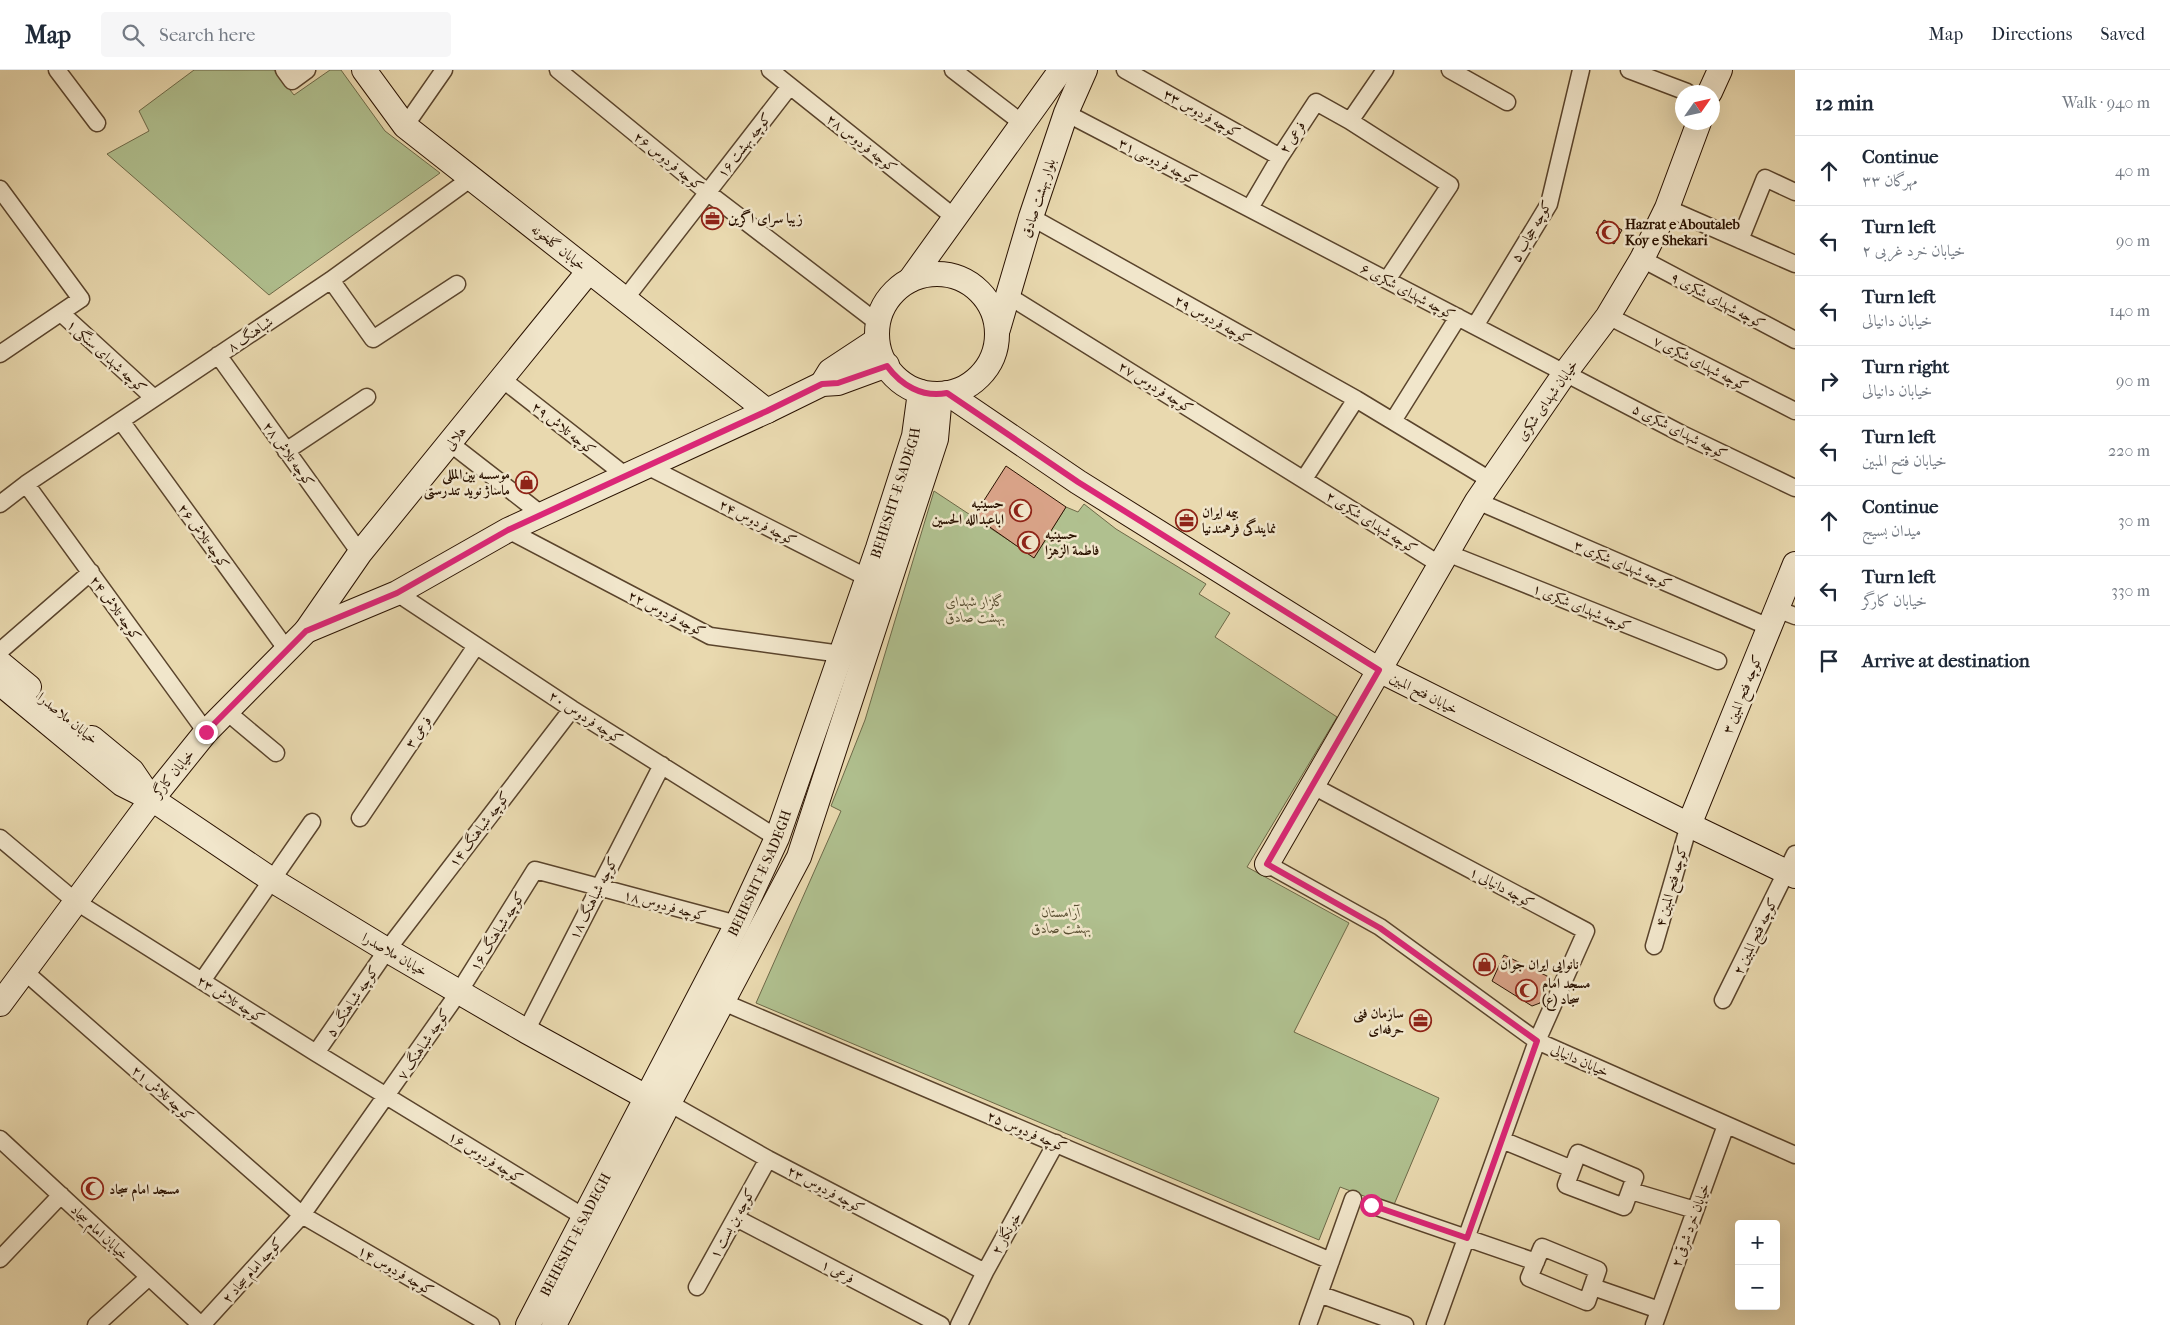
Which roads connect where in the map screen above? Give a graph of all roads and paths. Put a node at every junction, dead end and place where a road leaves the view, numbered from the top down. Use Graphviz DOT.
graph roads {
  1 [pos="57,70"];
  2 [pos="284,70"];
  3 [pos="308,70"];
  4 [pos="364,70"];
  5 [pos="444,70"];
  6 [pos="558,70"];
  7 [pos="770,70"];
  8 [pos="953,70"];
  9 [pos="1061,70"];
  10 [pos="1085,70"];
  11 [pos="1125,70"];
  12 [pos="1385,70"];
  13 [pos="1450,70"];
  14 [pos="1629,70"];
  15 [pos="1720,70"];
  16 [pos="1580,71"];
  17 [pos="1713,85"];
  18 [pos="790,86"];
  19 [pos="1675,87"];
  20 [pos="1041,97"];
  21 [pos="1507,102"];
  22 [pos="1066,113"];
  23 [pos="1350,121"];
  24 [pos="97,123"];
  25 [pos="1022,123"];
  26 [pos="405,126"];
  27 [pos="1695,130"];
  28 [pos="1280,157"];
  29 [pos="470,179"];
  30 [pos="0,189"];
  31 [pos="707,192"];
  32 [pos="1795,192"];
  33 [pos="1250,208"];
  34 [pos="1667,208"];
  35 [pos="954,217"];
  36 [pos="1031,217"];
  37 [pos="1740,240"];
  38 [pos="1642,259"];
  39 [pos="1795,264"];
  40 [pos="589,271"];
  41 [pos="331,280"];
  42 [pos="910,280"];
  43 [pos="1387,280"];
  44 [pos="457,284"];
  45 [pos="1007,295"];
  46 [pos="625,299"];
  47 [pos="61,313"];
  48 [pos="1608,316"];
  49 [pos="1458,317"];
  50 [pos="1476,326"];
  51 [pos="998,329"];
  52 [pos="877,331"];
  53 [pos="1795,340"];
  54 [pos="0,354"];
  55 [pos="218,355"];
  56 [pos="887,366"];
  57 [pos="1565,373"];
  58 [pos="502,379"];
  59 [pos="822,384"];
  60 [pos="936,393"];
  61 [pos="367,397"];
  62 [pos="154,398"];
  63 [pos="1356,399"];
  64 [pos="767,411"];
  65 [pos="1795,411"];
  66 [pos="121,421"];
  67 [pos="1394,421"];
  68 [pos="451,444"];
  69 [pos="286,451"];
  70 [pos="647,466"];
  71 [pos="626,476"];
  72 [pos="1304,479"];
  73 [pos="1490,480"];
  74 [pos="26,484"];
  75 [pos="1795,488"];
  76 [pos="1477,501"];
  77 [pos="0,504"];
  78 [pos="541,514"];
  79 [pos="508,530"];
  80 [pos="360,553"];
  81 [pos="1443,559"];
  82 [pos="1795,564"];
  83 [pos="91,572"];
  84 [pos="868,578"];
  85 [pos="397,593"];
  86 [pos="1781,617"];
  87 [pos="306,631"];
  88 [pos="476,646"];
  89 [pos="287,650"];
  90 [pos="0,651"];
  91 [pos="841,654"];
  92 [pos="1718,661"];
  93 [pos="0,663"];
  94 [pos="1379,670"];
  95 [pos="0,683"];
  96 [pos="572,708"];
  97 [pos="227,712"];
  98 [pos="206,732"];
  99 [pos="276,753"];
  100 [pos="662,765"];
  101 [pos="1313,786"];
  102 [pos="152,799"];
  103 [pos="360,818"];
  104 [pos="312,822"];
  105 [pos="1689,825"];
  106 [pos="0,838"];
  107 [pos="777,838"];
  108 [pos="1267,864"];
  109 [pos="1792,867"];
  110 [pos="535,870"];
  111 [pos="272,880"];
  112 [pos="598,887"];
  113 [pos="75,901"];
  114 [pos="737,924"];
  115 [pos="1654,946"];
  116 [pos="387,950"];
  117 [pos="24,971"];
  118 [pos="202,981"];
  119 [pos="459,992"];
  120 [pos="3,994"];
  121 [pos="1723,1000"];
  122 [pos="723,1002"];
  123 [pos="526,1031"];
  124 [pos="1537,1041"];
  125 [pos="316,1053"];
  126 [pos="387,1096"];
  127 [pos="646,1097"];
  128 [pos="669,1103"];
  129 [pos="1726,1125"];
  130 [pos="0,1139"];
  131 [pos="1502,1140"];
  132 [pos="1056,1143"];
  133 [pos="1795,1155"];
  134 [pos="768,1158"];
  135 [pos="1572,1169"];
  136 [pos="1631,1191"];
  137 [pos="61,1195"];
  138 [pos="1353,1199"];
  139 [pos="1371,1205"];
  140 [pos="1695,1210"];
  141 [pos="302,1216"];
  142 [pos="584,1217"];
  143 [pos="736,1218"];
  144 [pos="1467,1238"];
  145 [pos="0,1259"];
  146 [pos="1331,1262"];
  147 [pos="1536,1262"];
  148 [pos="985,1272"];
  149 [pos="149,1277"];
  150 [pos="697,1287"];
  151 [pos="1593,1287"];
  152 [pos="1319,1294"];
  153 [pos="1657,1317"];
  154 [pos="562,1323"];
  155 [pos="96,1325"];
  156 [pos="202,1325"];
  157 [pos="491,1325"];
  158 [pos="528,1325"];
  159 [pos="941,1325"];
  160 [pos="959,1325"];
  161 [pos="1308,1325"];
  162 [pos="1405,1325"];
  163 [pos="1435,1325"];
  1 -- 24 [label="street"];
  2 -- 3 [label="street"];
  4 -- 26 [label="street, خیابان گلخونه"];
  5 -- 26 [label="street"];
  6 -- 31 [label="street, کوچه فردوس ۲۶"];
  7 -- 18 [label="street, کوچه فردوس ۲۸"];
  8 -- 25 [label="street"];
  9 -- 20 [label="street"];
  10 -- 22 [label="street, بلوار بهشت صادق"];
  11 -- 28 [label="street, کوچه فردوس ۳۳"];
  12 -- 23 [label="street"];
  13 -- 21 [label="street"];
  14 -- 19 [label="street"];
  15 -- 17 [label="street"];
  16 -- 50 [label="street, کوچه حجاب ۵"];
  18 -- 31 [label="street, کوچه بهشت ۱۶"];
  18 -- 35 [label="street, کوچه فردوس ۲۸"];
  20 -- 22 [label="street"];
  20 -- 25 [label="street"];
  22 -- 33 [label="street, کوچه فردوسی ۳۱"];
  22 -- 36 [label="street, بلوار بهشت صادق"];
  23 -- 28 [label="street, فرعی ۲"];
  23 -- 43 [label="street"];
  25 -- 35 [label="street"];
  26 -- 29 [label="street, خیابان گلخونه"];
  27 -- 34 [label="street, خیابان شهدای شکری"];
  28 -- 33 [label="street, فرعی ۲"];
  29 -- 40 [label="street, خیابان گلخونه"];
  29 -- 41 [label="street, شباهنگ ۸"];
  30 -- 47 [label="street, کوچه شهدای سنگی ۱"];
  31 -- 46 [label="street, کوچه بهشت ۱۶"];
  31 -- 52 [label="street, کوچه فردوس ۲۶"];
  32 -- 37 [label="street"];
  33 -- 43 [label="street, کوچه شهدای شکری ۶"];
  34 -- 37 [label="street"];
  34 -- 38 [label="street, خیابان شهدای شکری"];
  35 -- 42 [label="street"];
  36 -- 45 [label="street, بلوار بهشت صادق"];
  36 -- 63 [label="street, کوچه فردوس ۲۹"];
  37 -- 39 [label="street"];
  38 -- 48 [label="street, خیابان شهدای شکری"];
  38 -- 53 [label="street, کوچه شهدای شکری ۹"];
  40 -- 46 [label="street, خیابان گلخونه"];
  40 -- 58 [label="street, هلالی"];
  41 -- 44 [label="street"];
  41 -- 55 [label="street, شباهنگ ۸"];
  42 -- 51 [label="street"];
  42 -- 52 [label="street"];
  43 -- 49 [label="street, کوچه شهدای شکری ۶"];
  45 -- 51 [label="street, بلوار بهشت صادق"];
  45 -- 72 [label="street, کوچه فردوس ۲۷"];
  46 -- 64 [label="street, خیابان گلخونه"];
  47 -- 54 [label="street, کوچه شهدای سنگی ۱"];
  47 -- 62 [label="street, کوچه شهدای سنگی ۱"];
  48 -- 57 [label="street, خیابان شهدای شکری"];
  48 -- 65 [label="street, کوچه شهدای شکری ۷"];
  49 -- 50 [label="street, کوچه شهدای شکری ۶"];
  49 -- 67 [label="street"];
  50 -- 57 [label="street, کوچه شهدای شکری ۶"];
  51 -- 60 [label="street"];
  52 -- 56 [label="street"];
  52 -- 59 [label="street, خیابان کارگر"];
  55 -- 62 [label="street, شباهنگ ۸"];
  55 -- 69 [label="street, کوچه تلاش ۲۸"];
  56 -- 59 [label="street, خیابان کارگر"];
  56 -- 60 [label="street"];
  57 -- 73 [label="street, خیابان شهدای شکری"];
  57 -- 75 [label="street, کوچه شهدای شکری ۵"];
  58 -- 68 [label="street, هلالی"];
  58 -- 71 [label="street, کوچه تلاش ۲۹"];
  59 -- 64 [label="street, خیابان کارگر"];
  60 -- 84 [label="street, BEHESHT-E SADEGH"];
  60 -- 94 [label="street, خیابان فتح المبین"];
  60 -- 122 [label="street, BEHESHT-E SADEGH"];
  61 -- 69 [label="street"];
  62 -- 66 [label="street, شباهنگ ۸"];
  63 -- 67 [label="street, کوچه فردوس ۲۹"];
  63 -- 72 [label="street"];
  64 -- 70 [label="street, خیابان کارگر"];
  66 -- 74 [label="street, شباهنگ ۸"];
  66 -- 89 [label="street, کوچه تلاش ۲۶"];
  67 -- 73 [label="street, کوچه فردوس ۲۹"];
  68 -- 78 [label="street"];
  68 -- 80 [label="street, هلالی"];
  69 -- 80 [label="street, کوچه تلاش ۲۸"];
  70 -- 71 [label="street, خیابان کارگر"];
  70 -- 84 [label="street, کوچه فردوس ۲۴"];
  71 -- 78 [label="street, خیابان کارگر"];
  72 -- 81 [label="street, کوچه شهدای شکری ۲"];
  73 -- 76 [label="street, خیابان شهدای شکری"];
  74 -- 77 [label="street, شباهنگ ۸"];
  74 -- 83 [label="street, کوچه تلاش ۲۴"];
  76 -- 81 [label="street, خیابان شهدای شکری"];
  76 -- 86 [label="street, کوچه شهدای شکری ۳"];
  78 -- 79 [label="street, خیابان کارگر"];
  79 -- 85 [label="street, خیابان کارگر"];
  79 -- 91 [label="street, کوچه فردوس ۲۲"];
  80 -- 87 [label="street, هلالی"];
  81 -- 92 [label="street, کوچه شهدای شکری ۱"];
  81 -- 94 [label="street, خیابان شهدای شکری"];
  82 -- 86 [label="street, کوچه فتح المبین ۳"];
  83 -- 90 [label="street"];
  83 -- 98 [label="street, کوچه تلاش ۲۴"];
  84 -- 91 [label="street, BEHESHT-E SADEGH"];
  85 -- 87 [label="street, خیابان کارگر"];
  85 -- 88 [label="street, کوچه فردوس ۲۰"];
  86 -- 105 [label="street, کوچه فتح المبین ۳"];
  87 -- 89 [label="street, خیابان کارگر"];
  88 -- 96 [label="street, کوچه فردوس ۲۰"];
  88 -- 103 [label="street, فرعی ۳"];
  89 -- 97 [label="street, خیابان کارگر"];
  91 -- 107 [label="street, BEHESHT-E SADEGH"];
  93 -- 102 [label="street, خیابان ملاصدرا"];
  94 -- 101 [label="street, خیابان دانیالی"];
  94 -- 105 [label="street, خیابان فتح المبین"];
  95 -- 102 [label="street, خیابان ملاصدرا"];
  96 -- 100 [label="street, کوچه فردوس ۲۰"];
  96 -- 116 [label="street, کوچه شباهنگ ۱۴"];
  97 -- 98 [label="street, خیابان کارگر"];
  97 -- 99 [label="street"];
  98 -- 102 [label="street, خیابان کارگر"];
  100 -- 107 [label="street, کوچه فردوس ۲۰"];
  100 -- 112 [label="street, کوچه شباهنگ ۱۸"];
  101 -- 108 [label="street, خیابان دانیالی"];
  101 -- 124 [label="street, کوچه دانیالی ۱"];
  102 -- 111 [label="street, خیابان ملاصدرا"];
  102 -- 113 [label="street, خیابان کارگر"];
  104 -- 111 [label="street"];
  105 -- 109 [label="street, خیابان فتح المبین"];
  105 -- 115 [label="street, کوچه فتح المبین ۴"];
  106 -- 113 [label="street, کوچه تلاش ۲۳"];
  107 -- 114 [label="street, BEHESHT-E SADEGH"];
  108 -- 124 [label="street, خیابان دانیالی"];
  109 -- 121 [label="street, کوچه فتح المبین ۲"];
  110 -- 112 [label="street, کوچه فردوس ۱۸"];
  110 -- 119 [label="street, کوچه شباهنگ ۱۶"];
  111 -- 116 [label="street, خیابان ملاصدرا"];
  111 -- 118 [label="street"];
  112 -- 114 [label="street, کوچه فردوس ۱۸"];
  112 -- 123 [label="street, کوچه شباهنگ ۱۸"];
  113 -- 117 [label="street, خیابان کارگر"];
  113 -- 118 [label="street, کوچه تلاش ۲۳"];
  114 -- 127 [label="street, BEHESHT-E SADEGH"];
  116 -- 119 [label="street, خیابان ملاصدرا"];
  116 -- 125 [label="street, کوچه شباهنگ ۵"];
  117 -- 120 [label="street, خیابان کارگر"];
  117 -- 141 [label="street, کوچه تلاش ۲۱"];
  118 -- 125 [label="street, کوچه تلاش ۲۳"];
  119 -- 123 [label="street, خیابان ملاصدرا"];
  119 -- 126 [label="street, کوچه شباهنگ ۷"];
  122 -- 128 [label="street, BEHESHT-E SADEGH"];
  122 -- 132 [label="street, کوچه فردوس ۲۵"];
  123 -- 127 [label="street, خیابان ملاصدرا"];
  124 -- 129 [label="street, خیابان دانیالی"];
  124 -- 131 [label="street"];
  125 -- 126 [label="street, کوچه تلاش ۲۳"];
  126 -- 141 [label="street, کوچه شباهنگ ۷"];
  126 -- 142 [label="street, کوچه فردوس ۱۶"];
  127 -- 142 [label="street, BEHESHT-E SADEGH"];
  128 -- 134 [label="street, کوچه فردوس ۲۳"];
  128 -- 154 [label="street, BEHESHT-E SADEGH"];
  129 -- 133 [label="street, خیابان دانیالی"];
  129 -- 140 [label="street, خیابان خرد شرقی ۲"];
  130 -- 137 [label="street, خیابان امام سجاد"];
  131 -- 135 [label="street"];
  131 -- 144 [label="street"];
  132 -- 146 [label="street, کوچه فردوس ۲۵"];
  132 -- 148 [label="street, خبرنگار ۲"];
  134 -- 143 [label="street, کوچه بن بست ۱"];
  134 -- 148 [label="street, کوچه فردوس ۲۳"];
  135 -- 136 [label="street"];
  135 -- 136 [label="street"];
  136 -- 140 [label="street"];
  137 -- 145 [label="street"];
  137 -- 149 [label="street, خیابان امام سجاد"];
  138 -- 146 [label="street"];
  139 -- 144 [label="street"];
  140 -- 153 [label="street, خیابان خرد شرقی ۲"];
  141 -- 156 [label="street, کوچه امام سجاد ۲"];
  141 -- 157 [label="street, کوچه فردوس ۱۴"];
  142 -- 158 [label="street, BEHESHT-E SADEGH"];
  143 -- 150 [label="street, کوچه بن بست ۱"];
  143 -- 159 [label="street, فرعی ۱"];
  144 -- 147 [label="street"];
  144 -- 163 [label="street"];
  146 -- 152 [label="street"];
  147 -- 151 [label="street"];
  147 -- 151 [label="street"];
  148 -- 160 [label="street, خبرنگار ۲"];
  149 -- 155 [label="street"];
  149 -- 156 [label="street, خیابان امام سجاد"];
  151 -- 153 [label="street"];
  152 -- 161 [label="street"];
  152 -- 162 [label="street"];
}
